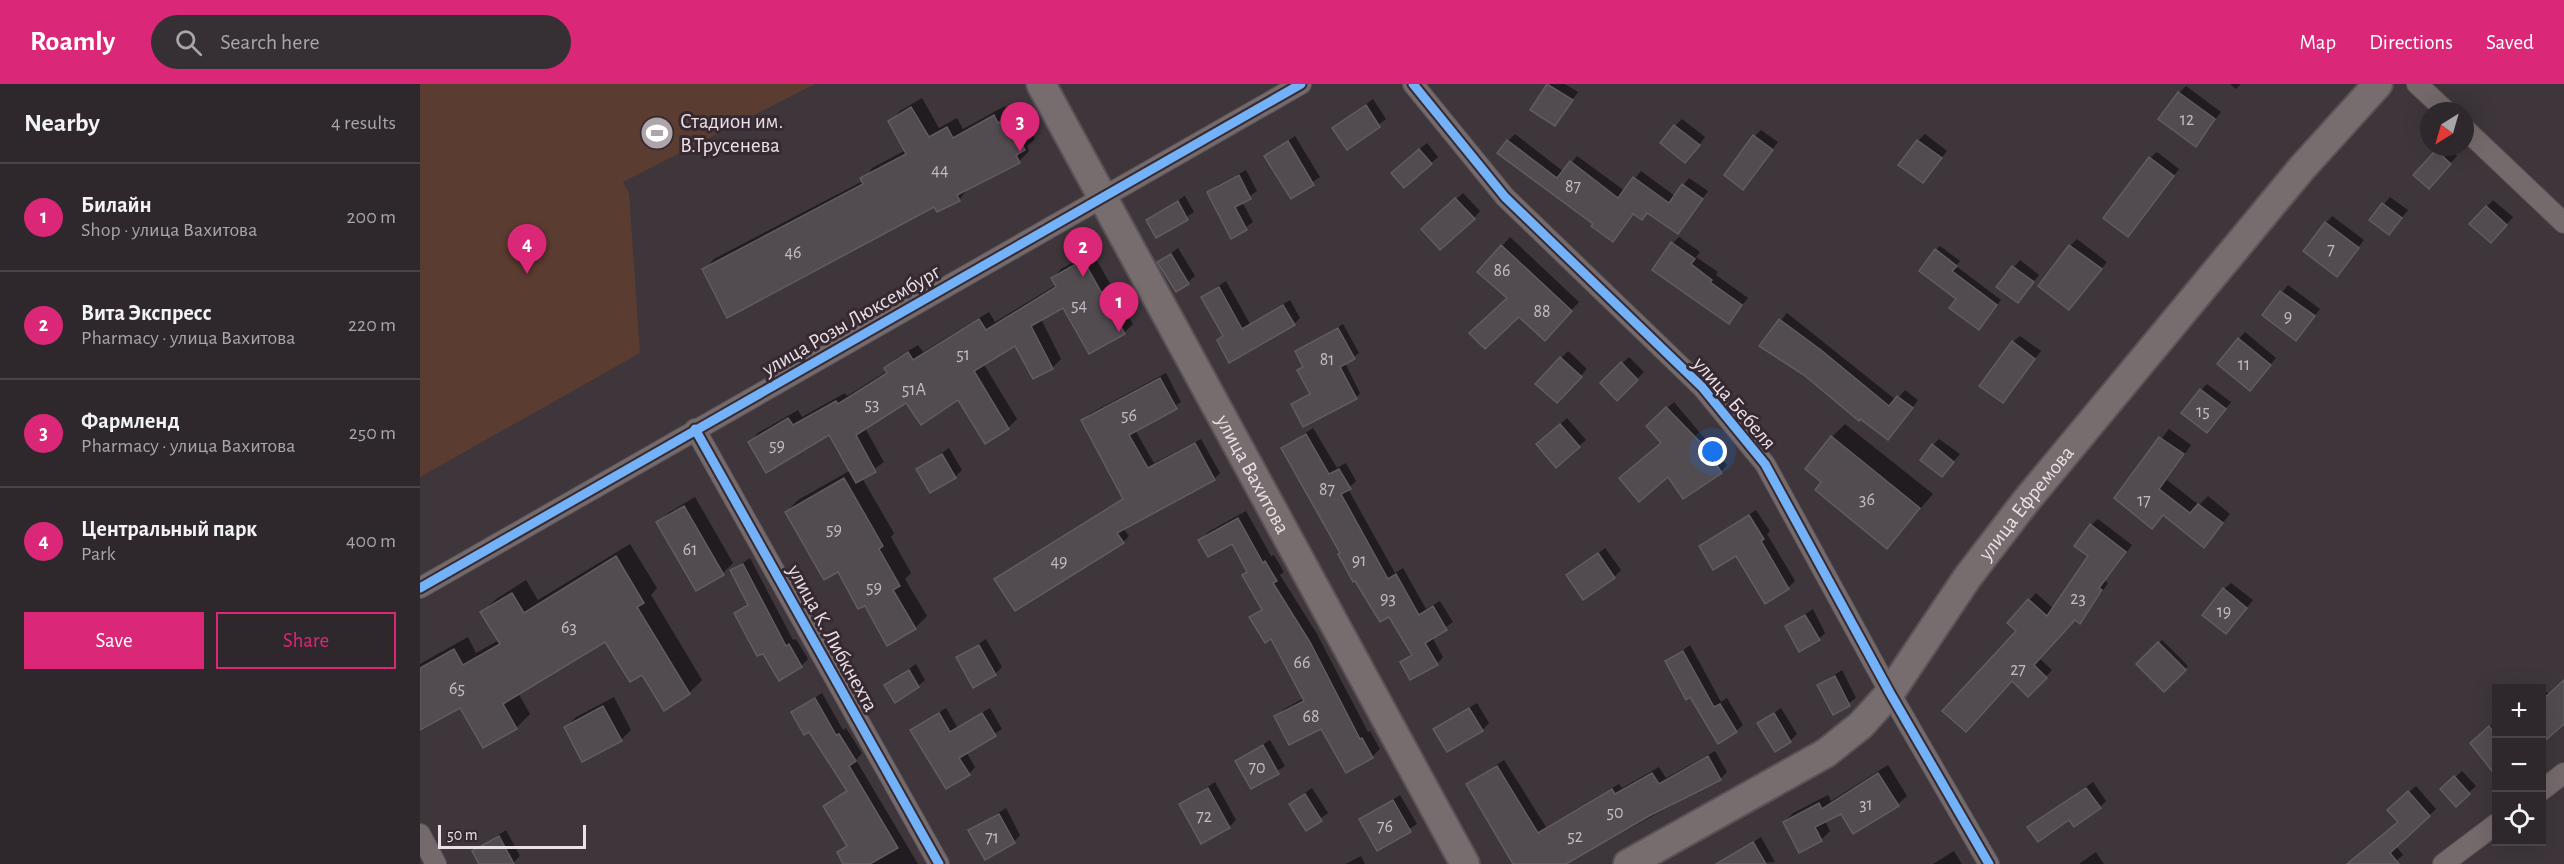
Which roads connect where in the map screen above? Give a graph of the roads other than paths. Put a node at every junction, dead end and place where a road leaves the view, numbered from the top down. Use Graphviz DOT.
graph roads {
  1 [pos="1041,84"];
  2 [pos="1301,84"];
  3 [pos="1413,84"];
  4 [pos="2378,84"];
  5 [pos="2417,84"];
  6 [pos="2436,102"];
  7 [pos="2474,138"];
  8 [pos="1102,198"];
  9 [pos="2564,223"];
  10 [pos="695,429"];
  11 [pos="420,588"];
  12 [pos="1890,693"];
  13 [pos="2564,773"];
  14 [pos="2546,786"];
  15 [pos="2492,827"];
  16 [pos="420,834"];
  17 [pos="436,864"];
  18 [pos="939,864"];
  19 [pos="1465,864"];
  20 [pos="1628,864"];
  21 [pos="1989,864"];
  22 [pos="2443,864"];
  1 -- 8 [label="main road, улица Вахитова"];
  2 -- 8 [label="street, улица Розы Люксембург"];
  3 -- 12 [label="street, улица Бебеля"];
  4 -- 12 [label="main road, улица Ефремова"];
  5 -- 6 [label="street"];
  7 -- 9 [label="street"];
  8 -- 10 [label="street, улица Розы Люксембург"];
  8 -- 19 [label="main road, улица Вахитова"];
  10 -- 11 [label="street, улица Розы Люксембург"];
  10 -- 18 [label="street, улица К. Либкнехта"];
  12 -- 20 [label="main road, улица Ефремова"];
  12 -- 21 [label="street, улица Бебеля"];
  13 -- 14 [label="street"];
  15 -- 22 [label="street"];
  16 -- 17 [label="street"];
}
